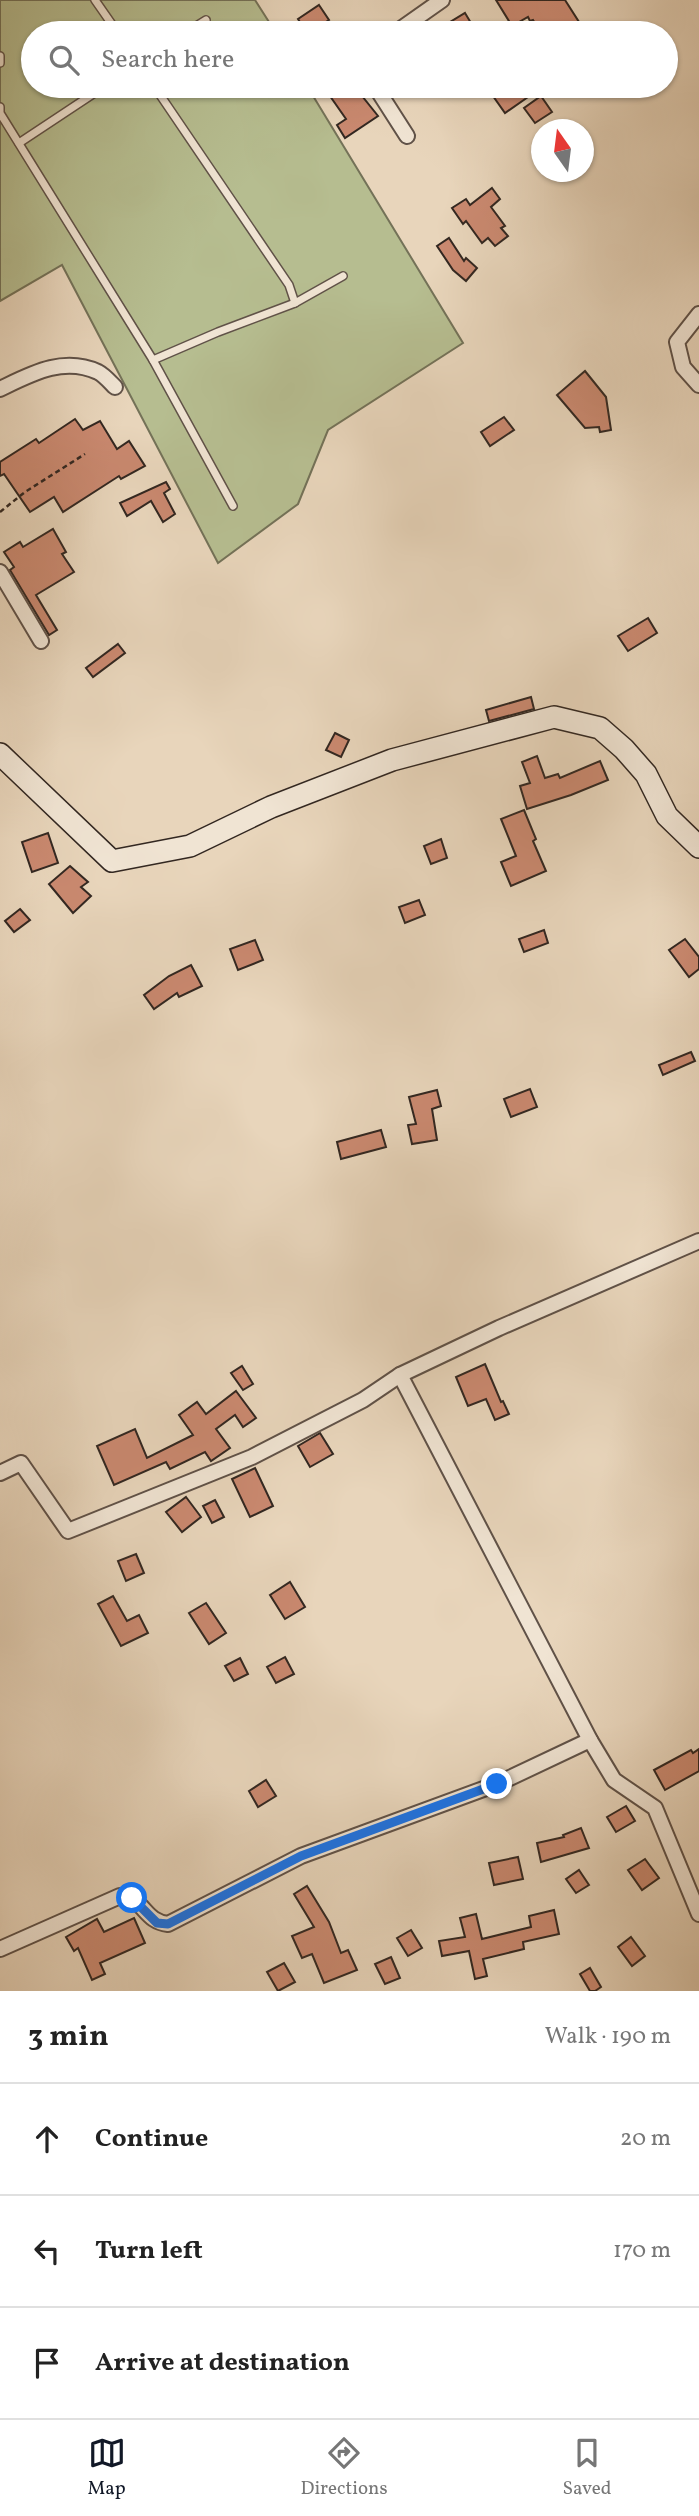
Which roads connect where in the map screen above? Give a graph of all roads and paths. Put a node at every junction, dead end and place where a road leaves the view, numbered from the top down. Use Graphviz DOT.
graph roads {
  1 [pos="95,0"];
  2 [pos="442,0"];
  3 [pos="110,21"];
  4 [pos="412,21"];
  5 [pos="0,56"];
  6 [pos="0,63"];
  7 [pos="87,98"];
  8 [pos="162,98"];
  9 [pos="383,98"];
  10 [pos="0,107"];
  11 [pos="407,136"];
  12 [pos="19,144"];
  13 [pos="343,276"];
  14 [pos="295,303"];
  15 [pos="699,314"];
  16 [pos="153,360"];
  17 [pos="699,385"];
  18 [pos="115,387"];
  19 [pos="0,389"];
  20 [pos="85,453"];
  21 [pos="233,506"];
  22 [pos="0,512"];
  23 [pos="0,572"];
  24 [pos="41,641"];
  25 [pos="0,754"];
  26 [pos="699,847"];
  27 [pos="699,1241"];
  28 [pos="400,1376"];
  29 [pos="0,1473"];
  30 [pos="590,1740"];
  31 [pos="699,1914"];
  32 [pos="0,1949"];
  1 -- 3 [label="lane"];
  2 -- 4 [label="street"];
  5 -- 6 [label="lane"];
  7 -- 12 [label="lane"];
  8 -- 14 [label="lane"];
  9 -- 11 [label="street"];
  10 -- 12 [label="lane"];
  12 -- 16 [label="lane"];
  13 -- 14 [label="lane"];
  14 -- 16 [label="lane"];
  15 -- 17 [label="street"];
  16 -- 21 [label="lane"];
  18 -- 19 [label="street"];
  20 -- 22 [label="path"];
  23 -- 24 [label="street"];
  25 -- 26 [label="street"];
  27 -- 28 [label="street"];
  28 -- 29 [label="street"];
  28 -- 30 [label="street"];
  30 -- 31 [label="street"];
  30 -- 32 [label="street"];
}
